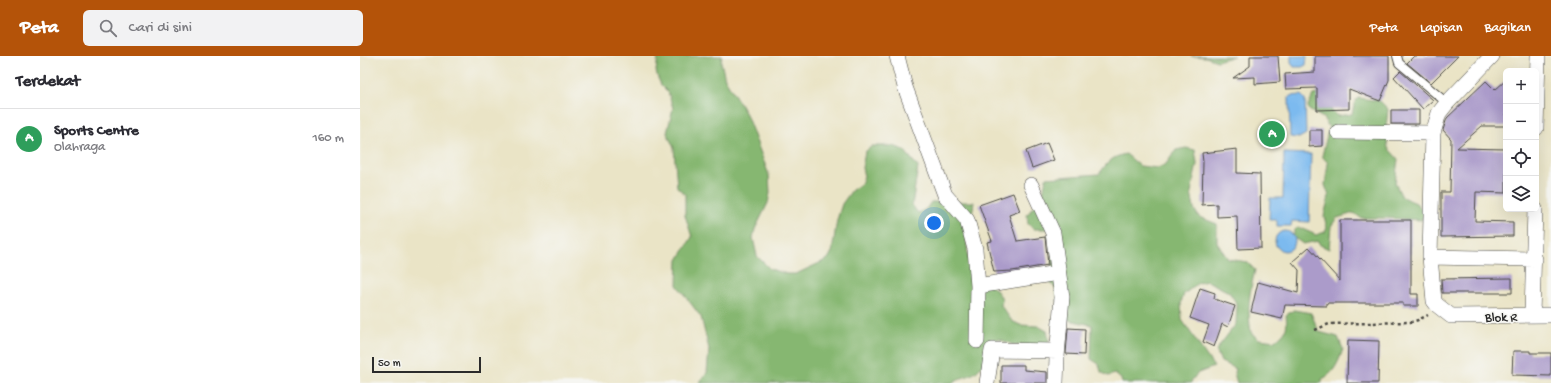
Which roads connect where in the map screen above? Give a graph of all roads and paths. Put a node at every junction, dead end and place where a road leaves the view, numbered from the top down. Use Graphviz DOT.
graph roads {
  1 [pos="897,56"];
  2 [pos="1492,56"];
  3 [pos="1538,56"];
  4 [pos="1396,58"];
  5 [pos="1447,103"];
  6 [pos="1537,104"];
  7 [pos="1338,132"];
  8 [pos="1433,133"];
  9 [pos="1031,185"];
  10 [pos="1535,212"];
  11 [pos="1430,257"];
  12 [pos="1534,259"];
  13 [pos="1058,273"];
  14 [pos="978,286"];
  15 [pos="1437,305"];
  16 [pos="1532,315"];
  17 [pos="1551,315"];
  18 [pos="1315,330"];
  19 [pos="977,341"];
  20 [pos="1057,351"];
  21 [pos="987,383"];
  22 [pos="1056,383"];
  1 -- 14 [label="street"];
  2 -- 5 [label="street"];
  3 -- 6 [label="street"];
  4 -- 5 [label="lane"];
  5 -- 8 [label="street"];
  7 -- 8 [label="street"];
  8 -- 11 [label="street"];
  9 -- 13 [label="street"];
  10 -- 12 [label="street"];
  11 -- 12 [label="street"];
  11 -- 15 [label="street"];
  12 -- 16 [label="street"];
  13 -- 14 [label="street"];
  13 -- 20 [label="street"];
  14 -- 19 [label="street"];
  15 -- 16 [label="street, Blok R"];
  15 -- 18 [label="path"];
  16 -- 17 [label="street, Blok R"];
  20 -- 21 [label="street"];
  20 -- 22 [label="street"];
}
